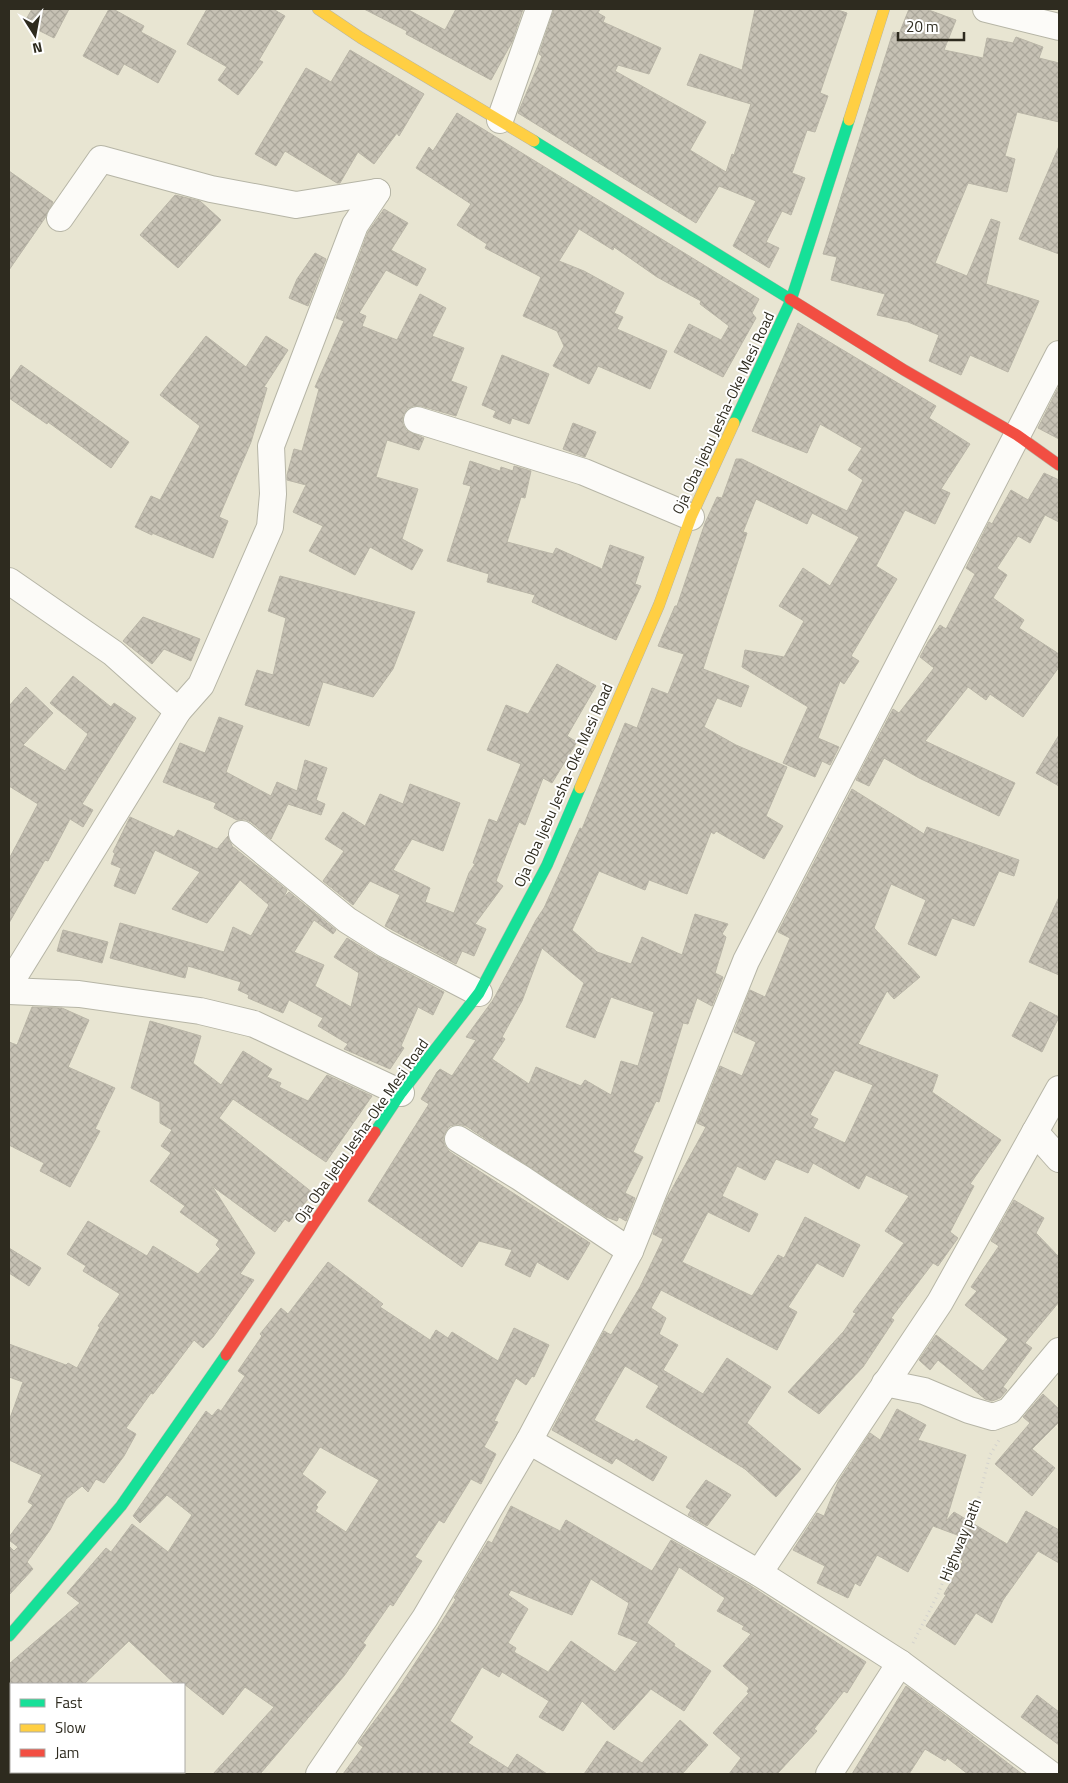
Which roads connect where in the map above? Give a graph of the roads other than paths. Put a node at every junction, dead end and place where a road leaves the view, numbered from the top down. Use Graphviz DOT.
graph roads {
  1 [pos="318,9"];
  2 [pos="539,9"];
  3 [pos="884,9"];
  4 [pos="986,9"];
  5 [pos="1059,27"];
  6 [pos="500,120"];
  7 [pos="60,218"];
  8 [pos="791,300"];
  9 [pos="1059,354"];
  10 [pos="417,420"];
  11 [pos="1017,435"];
  12 [pos="1059,466"];
  13 [pos="691,517"];
  14 [pos="9,581"];
  15 [pos="178,712"];
  16 [pos="242,834"];
  17 [pos="9,985"];
  18 [pos="9,991"];
  19 [pos="479,993"];
  20 [pos="1059,1089"];
  21 [pos="401,1094"];
  22 [pos="1035,1132"];
  23 [pos="458,1139"];
  24 [pos="1059,1159"];
  25 [pos="630,1251"];
  26 [pos="1059,1351"];
  27 [pos="885,1383"];
  28 [pos="528,1441"];
  29 [pos="760,1573"];
  30 [pos="9,1636"];
  31 [pos="900,1663"];
  32 [pos="319,1774"];
  33 [pos="829,1774"];
  34 [pos="1050,1774"];
  1 -- 6 [label="main road"];
  2 -- 6 [label="street"];
  3 -- 8 [label="main road, Oja Oba Ijebu Jesha-Oke Mesi Road"];
  4 -- 5 [label="street"];
  6 -- 8 [label="main road"];
  7 -- 15 [label="street"];
  8 -- 11 [label="main road"];
  8 -- 13 [label="main road, Oja Oba Ijebu Jesha-Oke Mesi Road"];
  9 -- 11 [label="street"];
  10 -- 13 [label="street"];
  11 -- 12 [label="main road"];
  11 -- 25 [label="street"];
  13 -- 19 [label="main road, Oja Oba Ijebu Jesha-Oke Mesi Road"];
  14 -- 15 [label="street"];
  15 -- 17 [label="street"];
  16 -- 19 [label="street"];
  18 -- 21 [label="street"];
  19 -- 21 [label="main road, Oja Oba Ijebu Jesha-Oke Mesi Road"];
  20 -- 22 [label="street"];
  21 -- 30 [label="main road, Oja Oba Ijebu Jesha-Oke Mesi Road"];
  22 -- 24 [label="street"];
  22 -- 27 [label="street"];
  23 -- 25 [label="street"];
  25 -- 28 [label="street"];
  26 -- 27 [label="street"];
  27 -- 29 [label="street"];
  28 -- 29 [label="street"];
  28 -- 32 [label="street"];
  29 -- 31 [label="street"];
  31 -- 33 [label="street"];
  31 -- 34 [label="street"];
}
